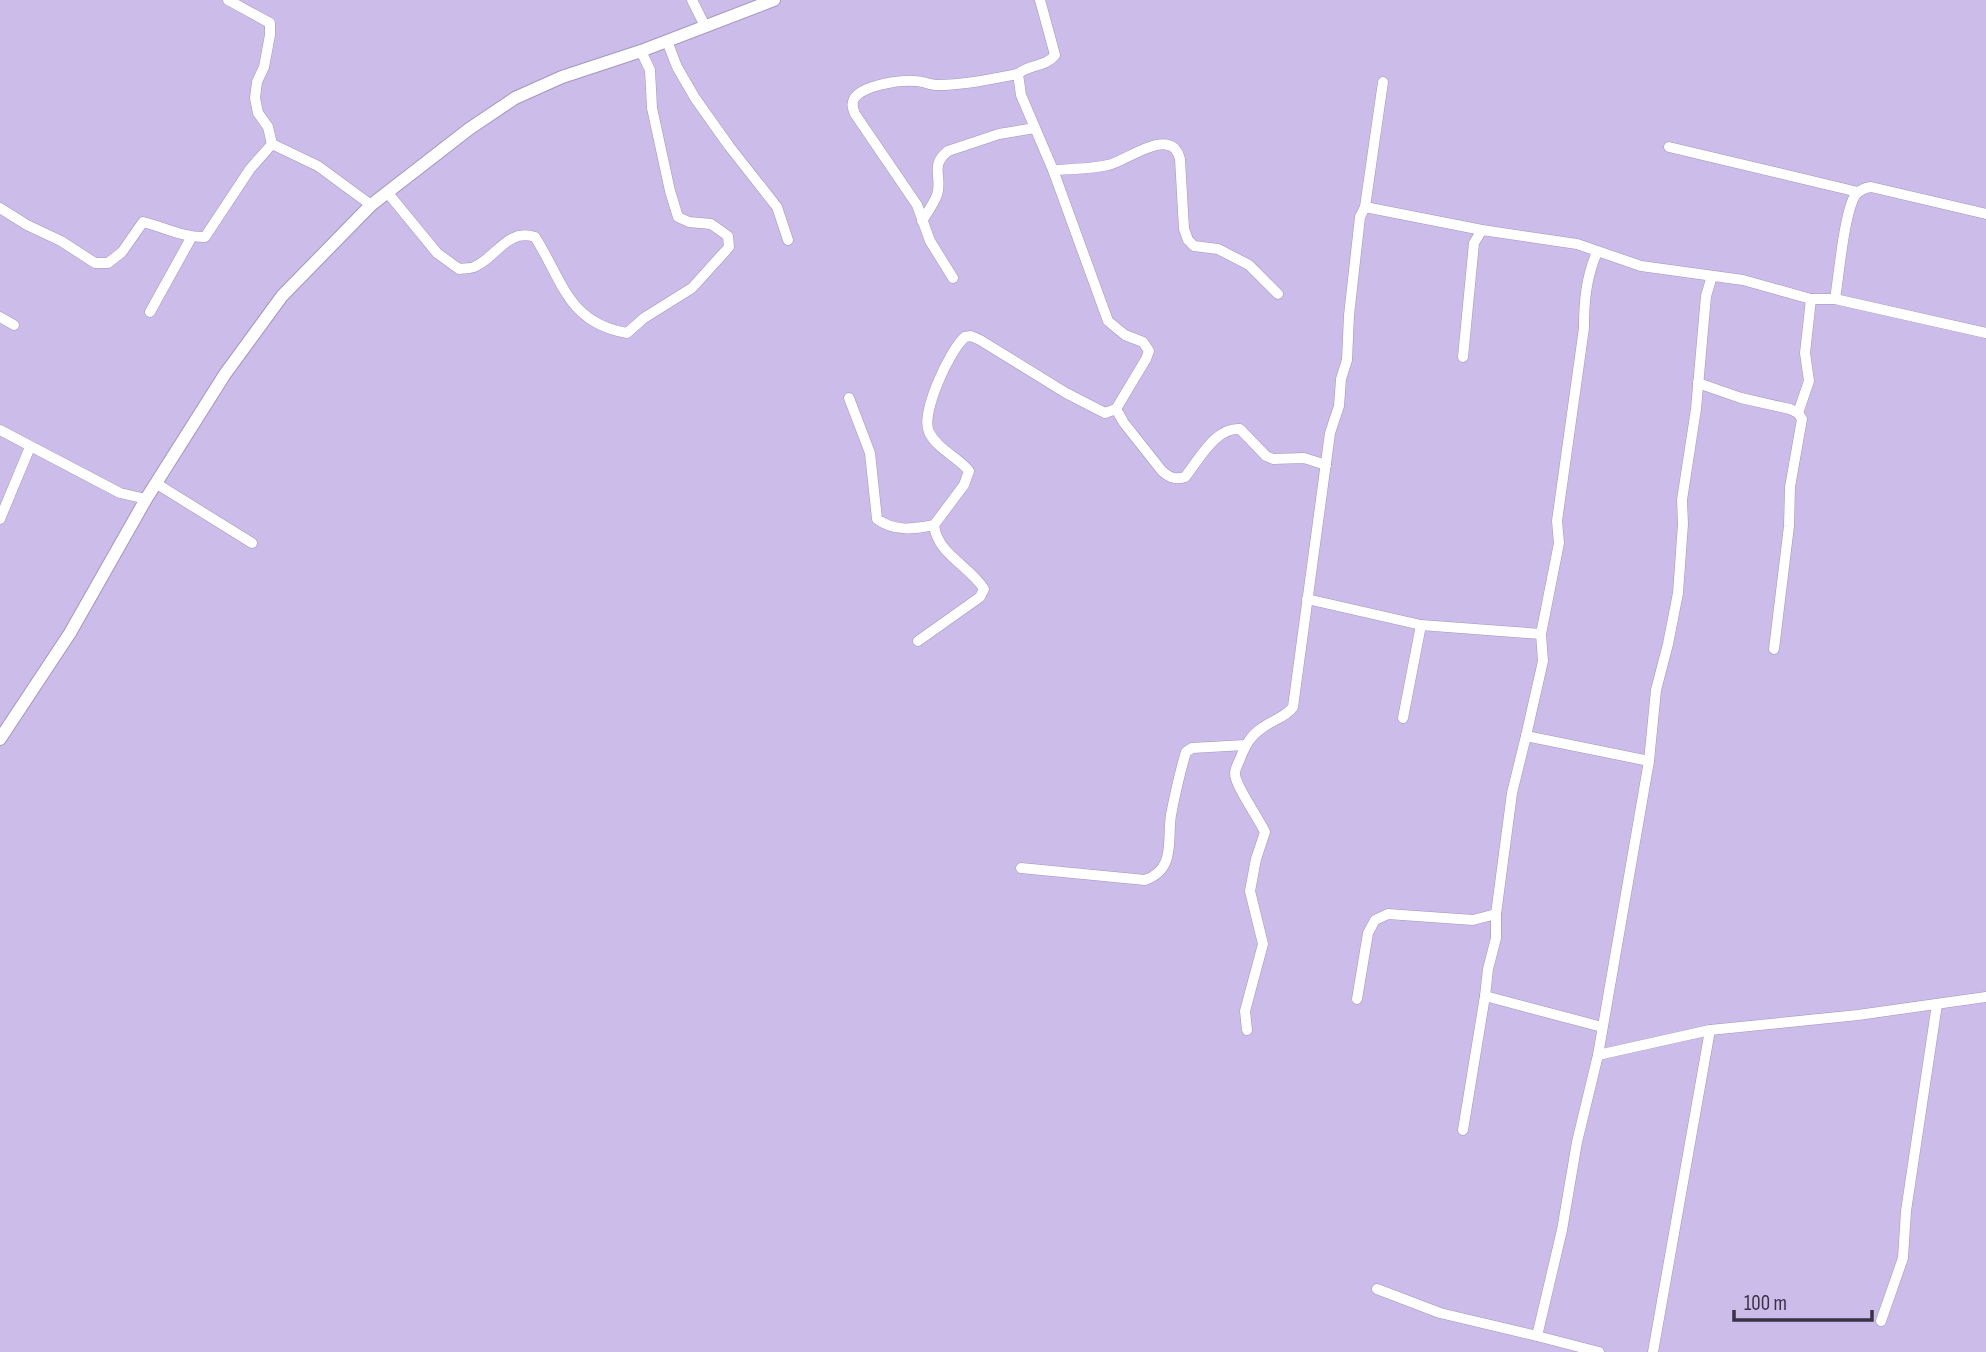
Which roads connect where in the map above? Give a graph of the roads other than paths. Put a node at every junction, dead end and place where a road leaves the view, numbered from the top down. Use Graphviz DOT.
graph roads {
  1 [pos="228,0"];
  2 [pos="692,0"];
  3 [pos="774,0"];
  4 [pos="1040,0"];
  5 [pos="705,26"];
  6 [pos="667,41"];
  7 [pos="642,51"];
  8 [pos="1018,74"];
  9 [pos="1383,82"];
  10 [pos="1035,128"];
  11 [pos="272,144"];
  12 [pos="1669,147"];
  13 [pos="1053,170"];
  14 [pos="387,192"];
  15 [pos="1858,192"];
  16 [pos="371,205"];
  17 [pos="1365,207"];
  18 [pos="0,208"];
  19 [pos="1986,214"];
  20 [pos="922,221"];
  21 [pos="1482,230"];
  22 [pos="191,238"];
  23 [pos="788,240"];
  24 [pos="1597,252"];
  25 [pos="1712,276"];
  26 [pos="953,278"];
  27 [pos="1278,294"];
  28 [pos="1811,299"];
  29 [pos="1835,299"];
  30 [pos="150,312"];
  31 [pos="0,317"];
  32 [pos="14,325"];
  33 [pos="1986,333"];
  34 [pos="1463,357"];
  35 [pos="1698,383"];
  36 [pos="849,398"];
  37 [pos="1116,409"];
  38 [pos="1798,414"];
  39 [pos="0,430"];
  40 [pos="30,447"];
  41 [pos="1326,465"];
  42 [pos="157,484"];
  43 [pos="146,499"];
  44 [pos="0,519"];
  45 [pos="934,525"];
  46 [pos="252,543"];
  47 [pos="1307,599"];
  48 [pos="1422,625"];
  49 [pos="1541,634"];
  50 [pos="918,641"];
  51 [pos="1774,649"];
  52 [pos="1404,718"];
  53 [pos="1526,736"];
  54 [pos="0,739"];
  55 [pos="1245,745"];
  56 [pos="1649,761"];
  57 [pos="1021,868"];
  58 [pos="1496,914"];
  59 [pos="1485,996"];
  60 [pos="1986,997"];
  61 [pos="1356,999"];
  62 [pos="1937,1004"];
  63 [pos="1602,1027"];
  64 [pos="1247,1030"];
  65 [pos="1710,1030"];
  66 [pos="1598,1055"];
  67 [pos="1463,1130"];
  68 [pos="1377,1289"];
  69 [pos="1881,1321"];
  70 [pos="1537,1336"];
  71 [pos="1599,1352"];
  72 [pos="1653,1352"];
  1 -- 11 [label="street"];
  2 -- 5 [label="street"];
  3 -- 5 [label="street"];
  4 -- 8 [label="street"];
  5 -- 6 [label="street"];
  6 -- 7 [label="street"];
  6 -- 23 [label="street"];
  7 -- 14 [label="street"];
  7 -- 14 [label="street"];
  8 -- 10 [label="street"];
  8 -- 20 [label="street"];
  9 -- 17 [label="street"];
  10 -- 13 [label="street"];
  10 -- 20 [label="street"];
  11 -- 16 [label="street"];
  11 -- 22 [label="street"];
  12 -- 15 [label="street"];
  13 -- 27 [label="street"];
  13 -- 37 [label="street"];
  14 -- 16 [label="street"];
  15 -- 19 [label="street"];
  15 -- 29 [label="street"];
  16 -- 42 [label="street"];
  17 -- 21 [label="street"];
  17 -- 41 [label="street"];
  18 -- 22 [label="street"];
  20 -- 26 [label="street"];
  21 -- 24 [label="street"];
  21 -- 34 [label="street"];
  22 -- 30 [label="street"];
  24 -- 25 [label="street"];
  24 -- 49 [label="street"];
  25 -- 28 [label="street"];
  25 -- 35 [label="street"];
  28 -- 29 [label="street"];
  28 -- 38 [label="street"];
  29 -- 33 [label="street"];
  31 -- 32 [label="street"];
  35 -- 38 [label="street"];
  35 -- 56 [label="street"];
  36 -- 45 [label="street"];
  37 -- 41 [label="street"];
  37 -- 45 [label="street"];
  38 -- 51 [label="street"];
  39 -- 40 [label="street"];
  40 -- 43 [label="street"];
  40 -- 44 [label="street"];
  41 -- 47 [label="street"];
  42 -- 43 [label="street"];
  42 -- 46 [label="street"];
  43 -- 54 [label="street"];
  45 -- 50 [label="street"];
  47 -- 48 [label="street"];
  47 -- 55 [label="street"];
  48 -- 49 [label="street"];
  48 -- 52 [label="street"];
  49 -- 53 [label="street"];
  53 -- 56 [label="street"];
  53 -- 58 [label="street"];
  55 -- 57 [label="street"];
  55 -- 64 [label="street"];
  56 -- 63 [label="street"];
  58 -- 59 [label="street"];
  58 -- 61 [label="street"];
  59 -- 63 [label="street"];
  59 -- 67 [label="street"];
  60 -- 62 [label="street"];
  62 -- 65 [label="street"];
  62 -- 69 [label="street"];
  63 -- 66 [label="street"];
  65 -- 66 [label="street"];
  65 -- 72 [label="street"];
  66 -- 70 [label="street"];
  68 -- 70 [label="street"];
  70 -- 71 [label="street"];
}
